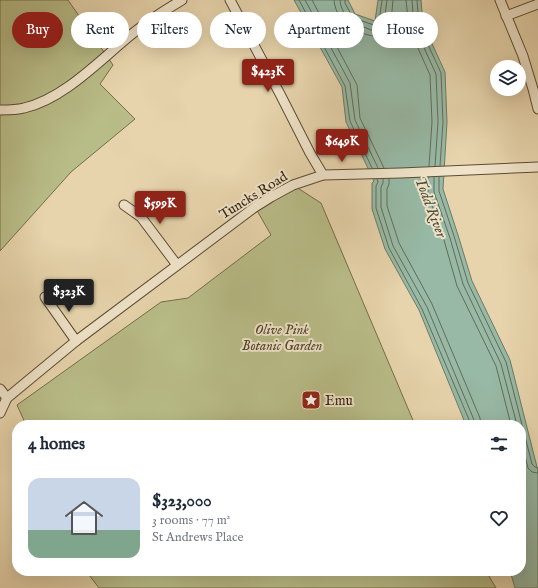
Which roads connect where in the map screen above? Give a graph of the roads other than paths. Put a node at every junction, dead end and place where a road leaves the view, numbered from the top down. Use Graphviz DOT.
graph roads {
  1 [pos="182,0"];
  2 [pos="230,0"];
  3 [pos="500,0"];
  4 [pos="538,4"];
  5 [pos="506,16"];
  6 [pos="538,109"];
  7 [pos="0,110"];
  8 [pos="538,167"];
  9 [pos="323,175"];
  10 [pos="124,205"];
  11 [pos="177,265"];
  12 [pos="45,297"];
  13 [pos="76,341"];
  14 [pos="0,389"];
  15 [pos="7,398"];
  16 [pos="0,413"];
  1 -- 7 [label="street"];
  2 -- 9 [label="street"];
  3 -- 5 [label="street"];
  4 -- 5 [label="street"];
  5 -- 6 [label="street"];
  8 -- 9 [label="street, Tuncks Road"];
  9 -- 11 [label="street, Tuncks Road"];
  10 -- 11 [label="street"];
  11 -- 13 [label="street, Tuncks Road"];
  12 -- 13 [label="street"];
  13 -- 15 [label="street, Tuncks Road"];
  14 -- 15 [label="street"];
  15 -- 16 [label="street, Tuncks Road"];
}
